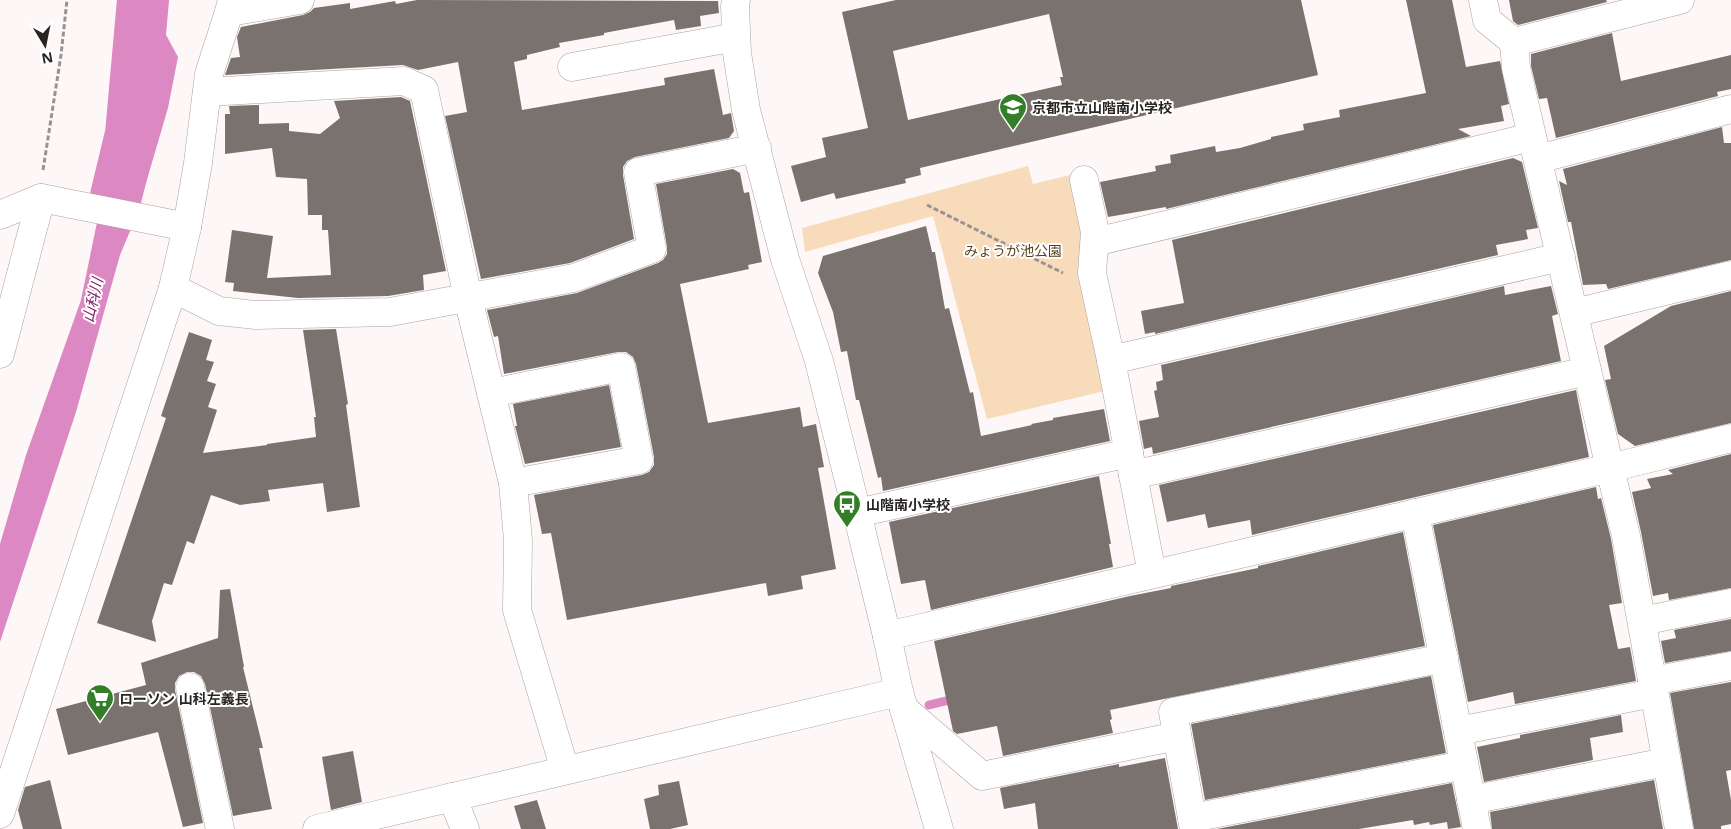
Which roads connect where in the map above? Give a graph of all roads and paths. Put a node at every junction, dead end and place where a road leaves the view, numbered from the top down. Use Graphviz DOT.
graph roads {
  1 [pos="67,0"];
  2 [pos="300,0"];
  3 [pos="736,0"];
  4 [pos="1483,0"];
  5 [pos="1680,0"];
  6 [pos="230,6"];
  7 [pos="736,37"];
  8 [pos="1514,42"];
  9 [pos="572,67"];
  10 [pos="207,92"];
  11 [pos="1731,109"];
  12 [pos="757,148"];
  13 [pos="1535,148"];
  14 [pos="1084,180"];
  15 [pos="41,198"];
  16 [pos="927,205"];
  17 [pos="0,215"];
  18 [pos="187,227"];
  19 [pos="1095,242"];
  20 [pos="1560,257"];
  21 [pos="1731,275"];
  22 [pos="1070,276"];
  23 [pos="173,288"];
  24 [pos="468,298"];
  25 [pos="1574,313"];
  26 [pos="0,354"];
  27 [pos="1111,360"];
  28 [pos="1587,371"];
  29 [pos="491,393"];
  30 [pos="1731,438"];
  31 [pos="1131,464"];
  32 [pos="1610,468"];
  33 [pos="513,483"];
  34 [pos="858,513"];
  35 [pos="1416,513"];
  36 [pos="1152,574"];
  37 [pos="1731,603"];
  38 [pos="1642,621"];
  39 [pos="887,636"];
  40 [pos="1444,658"];
  41 [pos="1731,666"];
  42 [pos="190,687"];
  43 [pos="1653,687"];
  44 [pos="901,701"];
  45 [pos="1458,731"];
  46 [pos="1177,736"];
  47 [pos="1666,762"];
  48 [pos="1464,765"];
  49 [pos="566,770"];
  50 [pos="452,797"];
  51 [pos="1471,800"];
  52 [pos="0,814"];
  53 [pos="1194,823"];
  54 [pos="220,829"];
  55 [pos="317,829"];
  56 [pos="465,829"];
  57 [pos="939,829"];
  58 [pos="1477,829"];
  59 [pos="1679,829"];
  1 -- 15 [label="path"];
  2 -- 6 [label="street"];
  3 -- 7 [label="street"];
  4 -- 8 [label="street"];
  5 -- 8 [label="street"];
  6 -- 10 [label="street"];
  7 -- 9 [label="street"];
  7 -- 12 [label="street"];
  8 -- 13 [label="street"];
  10 -- 18 [label="street"];
  10 -- 24 [label="street"];
  11 -- 13 [label="street"];
  12 -- 24 [label="street"];
  12 -- 34 [label="street"];
  13 -- 19 [label="street"];
  13 -- 20 [label="street"];
  14 -- 19 [label="street"];
  15 -- 17 [label="street"];
  15 -- 18 [label="street"];
  15 -- 26 [label="street"];
  16 -- 22 [label="path"];
  18 -- 23 [label="street"];
  19 -- 27 [label="street"];
  20 -- 25 [label="street"];
  20 -- 27 [label="street"];
  21 -- 25 [label="street"];
  23 -- 24 [label="street"];
  23 -- 52 [label="street"];
  24 -- 29 [label="street"];
  25 -- 28 [label="street"];
  27 -- 31 [label="street"];
  28 -- 31 [label="street"];
  28 -- 32 [label="street"];
  29 -- 33 [label="street"];
  29 -- 33 [label="street"];
  30 -- 32 [label="street"];
  31 -- 34 [label="street"];
  31 -- 36 [label="street"];
  32 -- 35 [label="street"];
  32 -- 38 [label="street"];
  33 -- 49 [label="street"];
  34 -- 39 [label="street"];
  35 -- 36 [label="street"];
  35 -- 40 [label="street"];
  36 -- 39 [label="street"];
  37 -- 38 [label="street"];
  38 -- 43 [label="street"];
  39 -- 44 [label="street"];
  40 -- 45 [label="street"];
  40 -- 46 [label="street"];
  41 -- 43 [label="street"];
  42 -- 54 [label="street"];
  43 -- 45 [label="street"];
  43 -- 47 [label="street"];
  44 -- 46 [label="street"];
  44 -- 49 [label="street"];
  44 -- 57 [label="street"];
  45 -- 48 [label="street"];
  46 -- 53 [label="street"];
  47 -- 51 [label="street"];
  47 -- 59 [label="street"];
  48 -- 51 [label="street"];
  48 -- 53 [label="street"];
  49 -- 50 [label="street"];
  50 -- 55 [label="street"];
  50 -- 56 [label="street"];
  51 -- 58 [label="street"];
}
